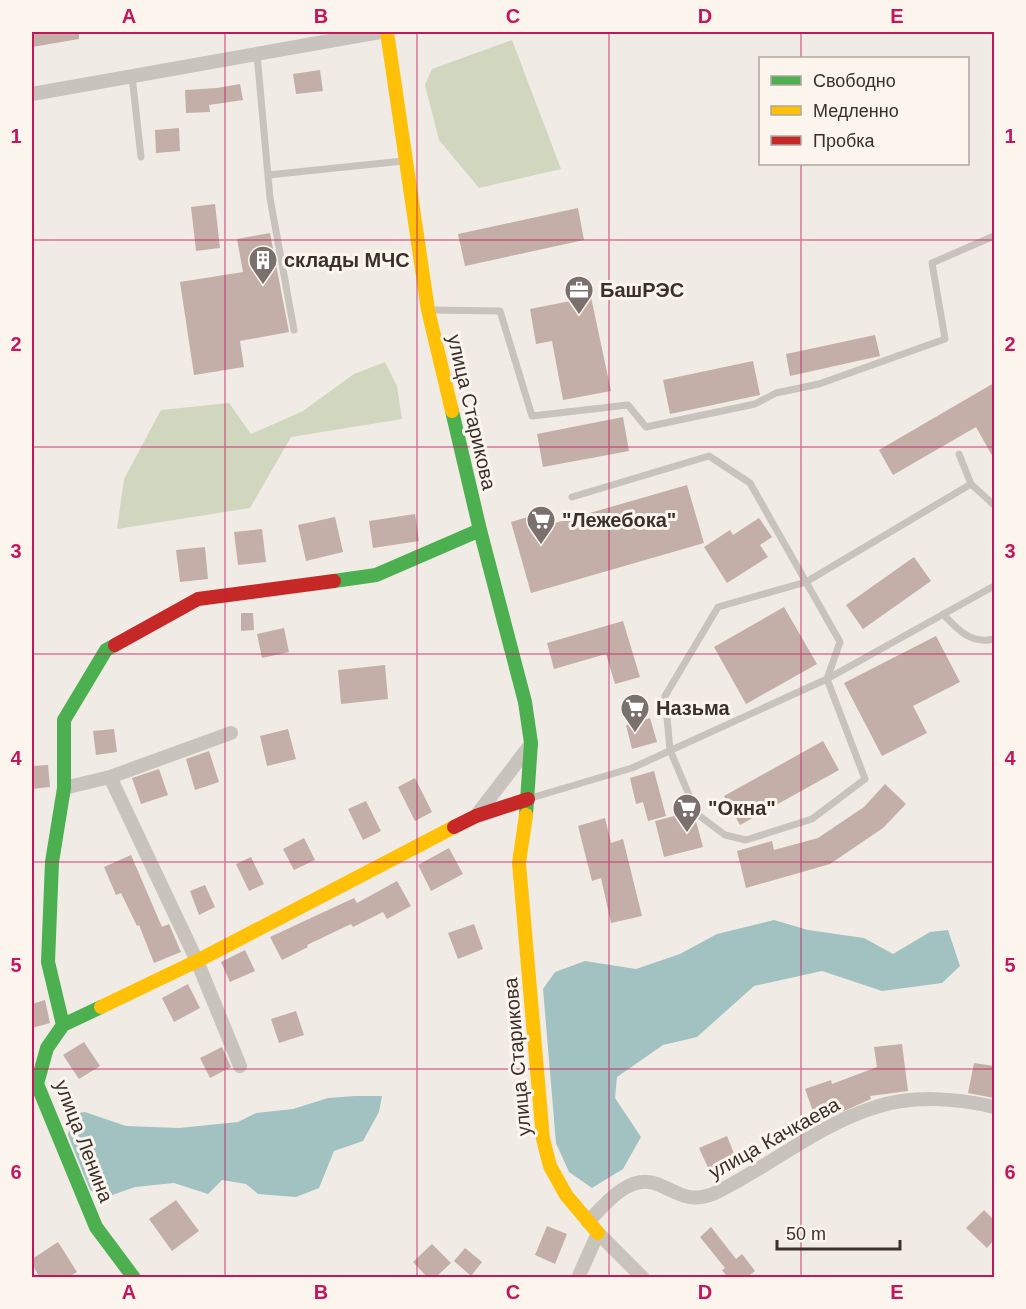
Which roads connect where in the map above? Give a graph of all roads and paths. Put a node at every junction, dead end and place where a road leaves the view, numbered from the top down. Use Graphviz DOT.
graph roads {
  1 [pos="380,32"];
  2 [pos="387,32"];
  3 [pos="257,54"];
  4 [pos="132,76"];
  5 [pos="32,94"];
  6 [pos="141,157"];
  7 [pos="406,161"];
  8 [pos="268,175"];
  9 [pos="994,236"];
  10 [pos="428,310"];
  11 [pos="294,330"];
  12 [pos="959,454"];
  13 [pos="971,484"];
  14 [pos="572,497"];
  15 [pos="994,505"];
  16 [pos="480,530"];
  17 [pos="806,582"];
  18 [pos="994,586"];
  19 [pos="943,614"];
  20 [pos="994,639"];
  21 [pos="827,679"];
  22 [pos="231,733"];
  23 [pos="531,743"];
  24 [pos="670,750"];
  25 [pos="110,777"];
  26 [pos="64,788"];
  27 [pos="528,799"];
  28 [pos="476,816"];
  29 [pos="197,961"];
  30 [pos="63,1025"];
  31 [pos="240,1066"];
  32 [pos="994,1107"];
  33 [pos="588,1222"];
  34 [pos="598,1233"];
  35 [pos="131,1272"];
  36 [pos="578,1278"];
  37 [pos="643,1278"];
  1 -- 3 [label="street"];
  2 -- 7 [label="street, улица Старикова"];
  3 -- 4 [label="street"];
  3 -- 8 [label="lane"];
  4 -- 5 [label="street"];
  4 -- 6 [label="lane"];
  7 -- 8 [label="lane"];
  7 -- 10 [label="street, улица Старикова"];
  8 -- 11 [label="lane"];
  9 -- 10 [label="lane"];
  10 -- 16 [label="street, улица Старикова"];
  12 -- 13 [label="lane"];
  13 -- 15 [label="lane"];
  13 -- 17 [label="lane"];
  14 -- 17 [label="lane"];
  16 -- 23 [label="street, улица Старикова"];
  16 -- 26 [label="street"];
  17 -- 21 [label="lane"];
  17 -- 24 [label="lane"];
  18 -- 19 [label="lane"];
  19 -- 20 [label="lane"];
  19 -- 21 [label="lane"];
  21 -- 24 [label="lane"];
  21 -- 24 [label="lane"];
  22 -- 25 [label="street"];
  23 -- 27 [label="street, улица Старикова"];
  23 -- 28 [label="street"];
  24 -- 27 [label="lane"];
  25 -- 26 [label="street"];
  25 -- 29 [label="street"];
  26 -- 30 [label="street"];
  27 -- 28 [label="street"];
  27 -- 33 [label="street, улица Старикова"];
  28 -- 29 [label="street"];
  29 -- 30 [label="street"];
  29 -- 31 [label="street"];
  30 -- 35 [label="street, улица Ленина"];
  32 -- 33 [label="street, улица Качкаева"];
  33 -- 34 [label="street, улица Старикова"];
  34 -- 36 [label="street"];
  34 -- 37 [label="street, улица Старикова"];
}
